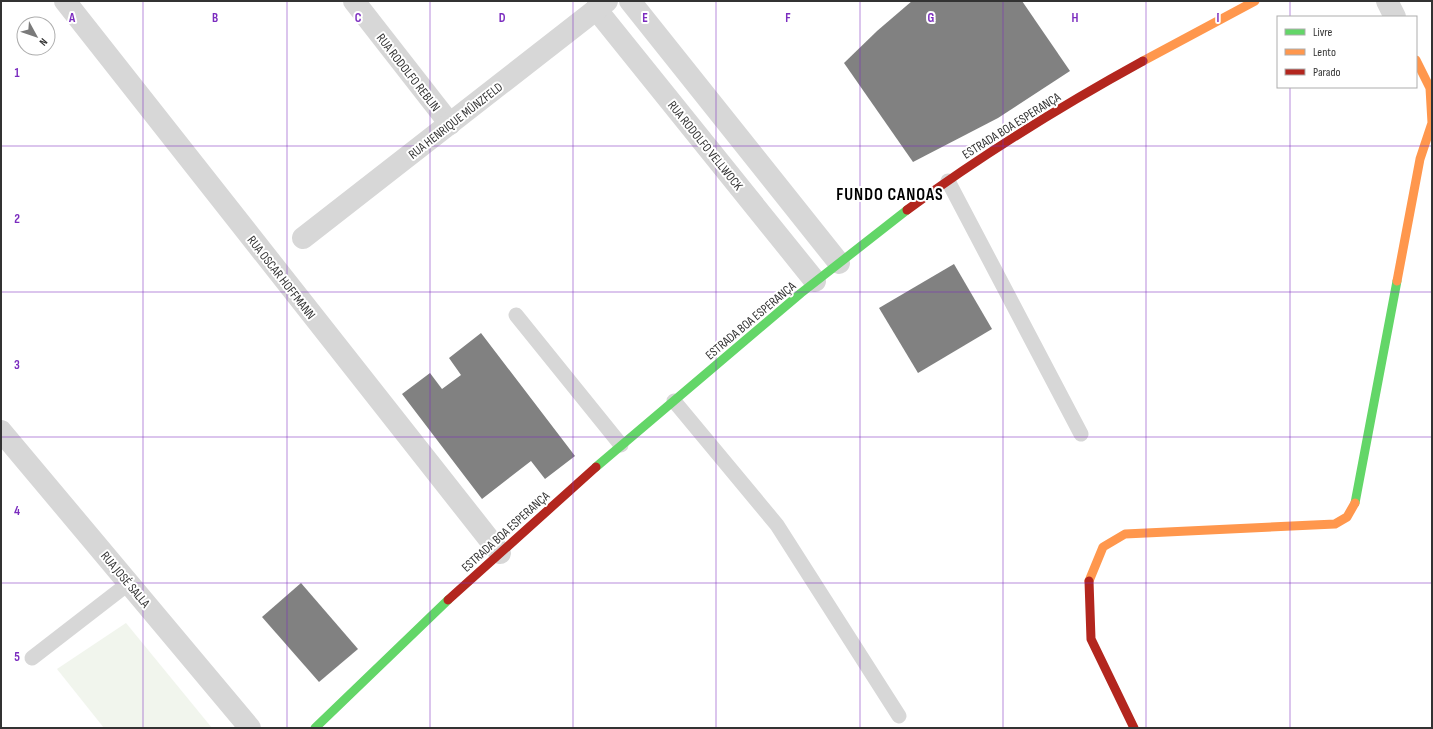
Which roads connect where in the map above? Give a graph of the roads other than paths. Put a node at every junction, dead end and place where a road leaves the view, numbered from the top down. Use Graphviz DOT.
graph roads {
  1 [pos="65,1"];
  2 [pos="354,1"];
  3 [pos="630,1"];
  4 [pos="1255,1"];
  5 [pos="1387,1"];
  6 [pos="602,5"];
  7 [pos="1394,16"];
  8 [pos="1417,62"];
  9 [pos="450,124"];
  10 [pos="948,181"];
  11 [pos="303,238"];
  12 [pos="839,263"];
  13 [pos="815,281"];
  14 [pos="516,315"];
  15 [pos="674,401"];
  16 [pos="1,430"];
  17 [pos="1081,434"];
  18 [pos="621,445"];
  19 [pos="500,553"];
  20 [pos="129,583"];
  21 [pos="32,658"];
  22 [pos="899,716"];
  23 [pos="250,728"];
  24 [pos="315,728"];
  25 [pos="1134,728"];
  1 -- 19 [label="street, RUA OSCAR HOFFMANN"];
  2 -- 9 [label="street, RUA RODOLFO REBLIN"];
  3 -- 12 [label="street"];
  4 -- 10 [label="street, ESTRADA BOA ESPERANÇA"];
  5 -- 7 [label="street"];
  6 -- 9 [label="street, RUA HENRIQUE MÜNZFELD"];
  6 -- 13 [label="street, RUA RODOLFO VELLWOCK"];
  8 -- 25 [label="street"];
  9 -- 11 [label="street, RUA HENRIQUE MÜNZFELD"];
  10 -- 12 [label="street, ESTRADA BOA ESPERANÇA"];
  10 -- 17 [label="lane"];
  12 -- 13 [label="street, ESTRADA BOA ESPERANÇA"];
  13 -- 15 [label="street, ESTRADA BOA ESPERANÇA"];
  14 -- 18 [label="lane"];
  15 -- 18 [label="street, ESTRADA BOA ESPERANÇA"];
  15 -- 22 [label="lane"];
  16 -- 20 [label="street, RUA JOSÉ SALLA"];
  18 -- 19 [label="street, ESTRADA BOA ESPERANÇA"];
  19 -- 24 [label="street, ESTRADA BOA ESPERANÇA"];
  20 -- 21 [label="lane"];
  20 -- 23 [label="street, RUA JOSÉ SALLA"];
}
